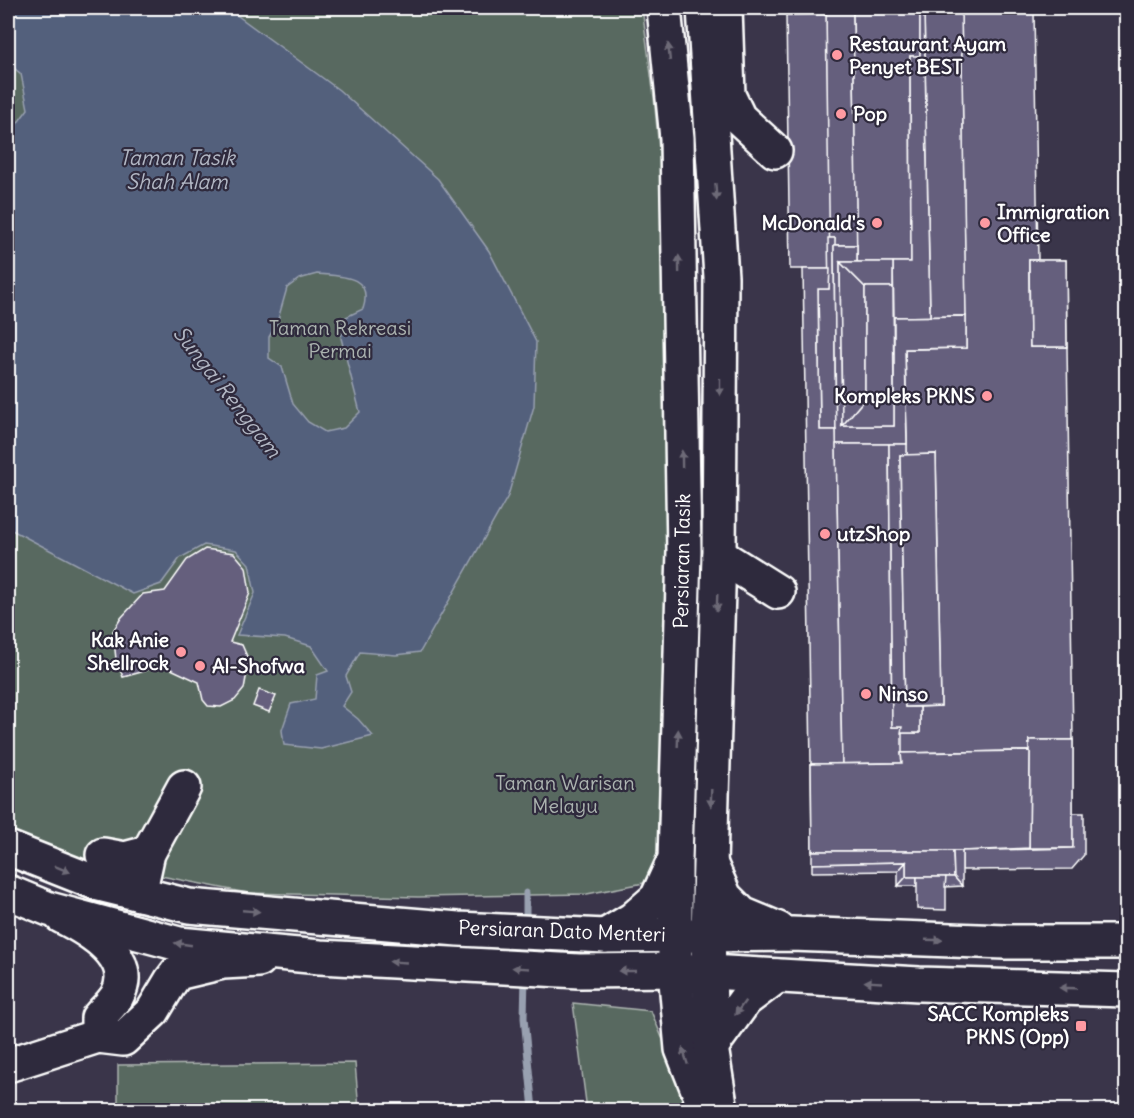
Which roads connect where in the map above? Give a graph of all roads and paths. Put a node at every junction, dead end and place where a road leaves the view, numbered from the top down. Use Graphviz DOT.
graph roads {
  1 [pos="664,8"];
  2 [pos="704,8"];
  3 [pos="725,8"];
  4 [pos="725,126"];
  5 [pos="677,138"];
  6 [pos="775,151"];
  7 [pos="684,551"];
  8 [pos="719,555"];
  9 [pos="778,592"];
  10 [pos="184,787"];
  11 [pos="8,848"];
  12 [pos="148,853"];
  13 [pos="103,855"];
  14 [pos="675,860"];
  15 [pos="709,860"];
  16 [pos="8,892"];
  17 [pos="139,894"];
  18 [pos="49,909"];
  19 [pos="675,934"];
  20 [pos="708,934"];
  21 [pos="792,934"];
  22 [pos="593,935"];
  23 [pos="1126,942"];
  24 [pos="320,957"];
  25 [pos="675,970"];
  26 [pos="709,972"];
  27 [pos="777,976"];
  28 [pos="1126,990"];
  29 [pos="98,1036"];
  30 [pos="711,1047"];
  31 [pos="8,1065"];
  32 [pos="706,1110"];
  33 [pos="721,1110"];
  5 -- 1 [label="main road, Persiaran Tasik, one-way"];
  2 -- 4 [label="main road, Persiaran Tasik"];
  3 -- 4 [label="main road"];
  4 -- 5 [label="main road"];
  4 -- 6 [label="main road"];
  4 -- 8 [label="main road, Persiaran Tasik, one-way"];
  7 -- 5 [label="main road, Persiaran Tasik, one-way"];
  7 -- 8 [label="main road"];
  14 -- 7 [label="main road, Persiaran Tasik, one-way"];
  8 -- 9 [label="main road"];
  8 -- 15 [label="main road, Persiaran Tasik, one-way"];
  10 -- 12 [label="main road"];
  11 -- 17 [label="main road, Persiaran Dato Menteri, one-way"];
  12 -- 13 [label="main road"];
  12 -- 17 [label="main road"];
  14 -- 19 [label="main road, Persiaran Tasik"];
  14 -- 22 [label="main road"];
  15 -- 20 [label="main road, Persiaran Tasik"];
  15 -- 21 [label="main road"];
  16 -- 18 [label="main road, Persiaran Dato Menteri"];
  17 -- 22 [label="main road, Persiaran Dato Menteri, one-way"];
  24 -- 18 [label="main road, Persiaran Dato Menteri, one-way"];
  18 -- 29 [label="main road"];
  19 -- 20 [label="main road, Persiaran Dato Menteri"];
  19 -- 22 [label="main road, Persiaran Dato Menteri"];
  19 -- 25 [label="main road, Persiaran Tasik"];
  20 -- 21 [label="main road, Persiaran Dato Menteri"];
  20 -- 26 [label="main road, Persiaran Tasik"];
  21 -- 23 [label="main road, Persiaran Dato Menteri, one-way"];
  25 -- 24 [label="main road, Persiaran Dato Menteri, one-way"];
  24 -- 29 [label="main road"];
  25 -- 26 [label="main road, Persiaran Dato Menteri"];
  32 -- 25 [label="main road, Persiaran Tasik, one-way"];
  26 -- 27 [label="main road, Persiaran Dato Menteri"];
  26 -- 30 [label="main road, Persiaran Tasik"];
  28 -- 27 [label="main road, Persiaran Dato Menteri, one-way"];
  27 -- 30 [label="main road, one-way"];
  29 -- 31 [label="main road"];
  30 -- 33 [label="main road, Persiaran Tasik"];
}
